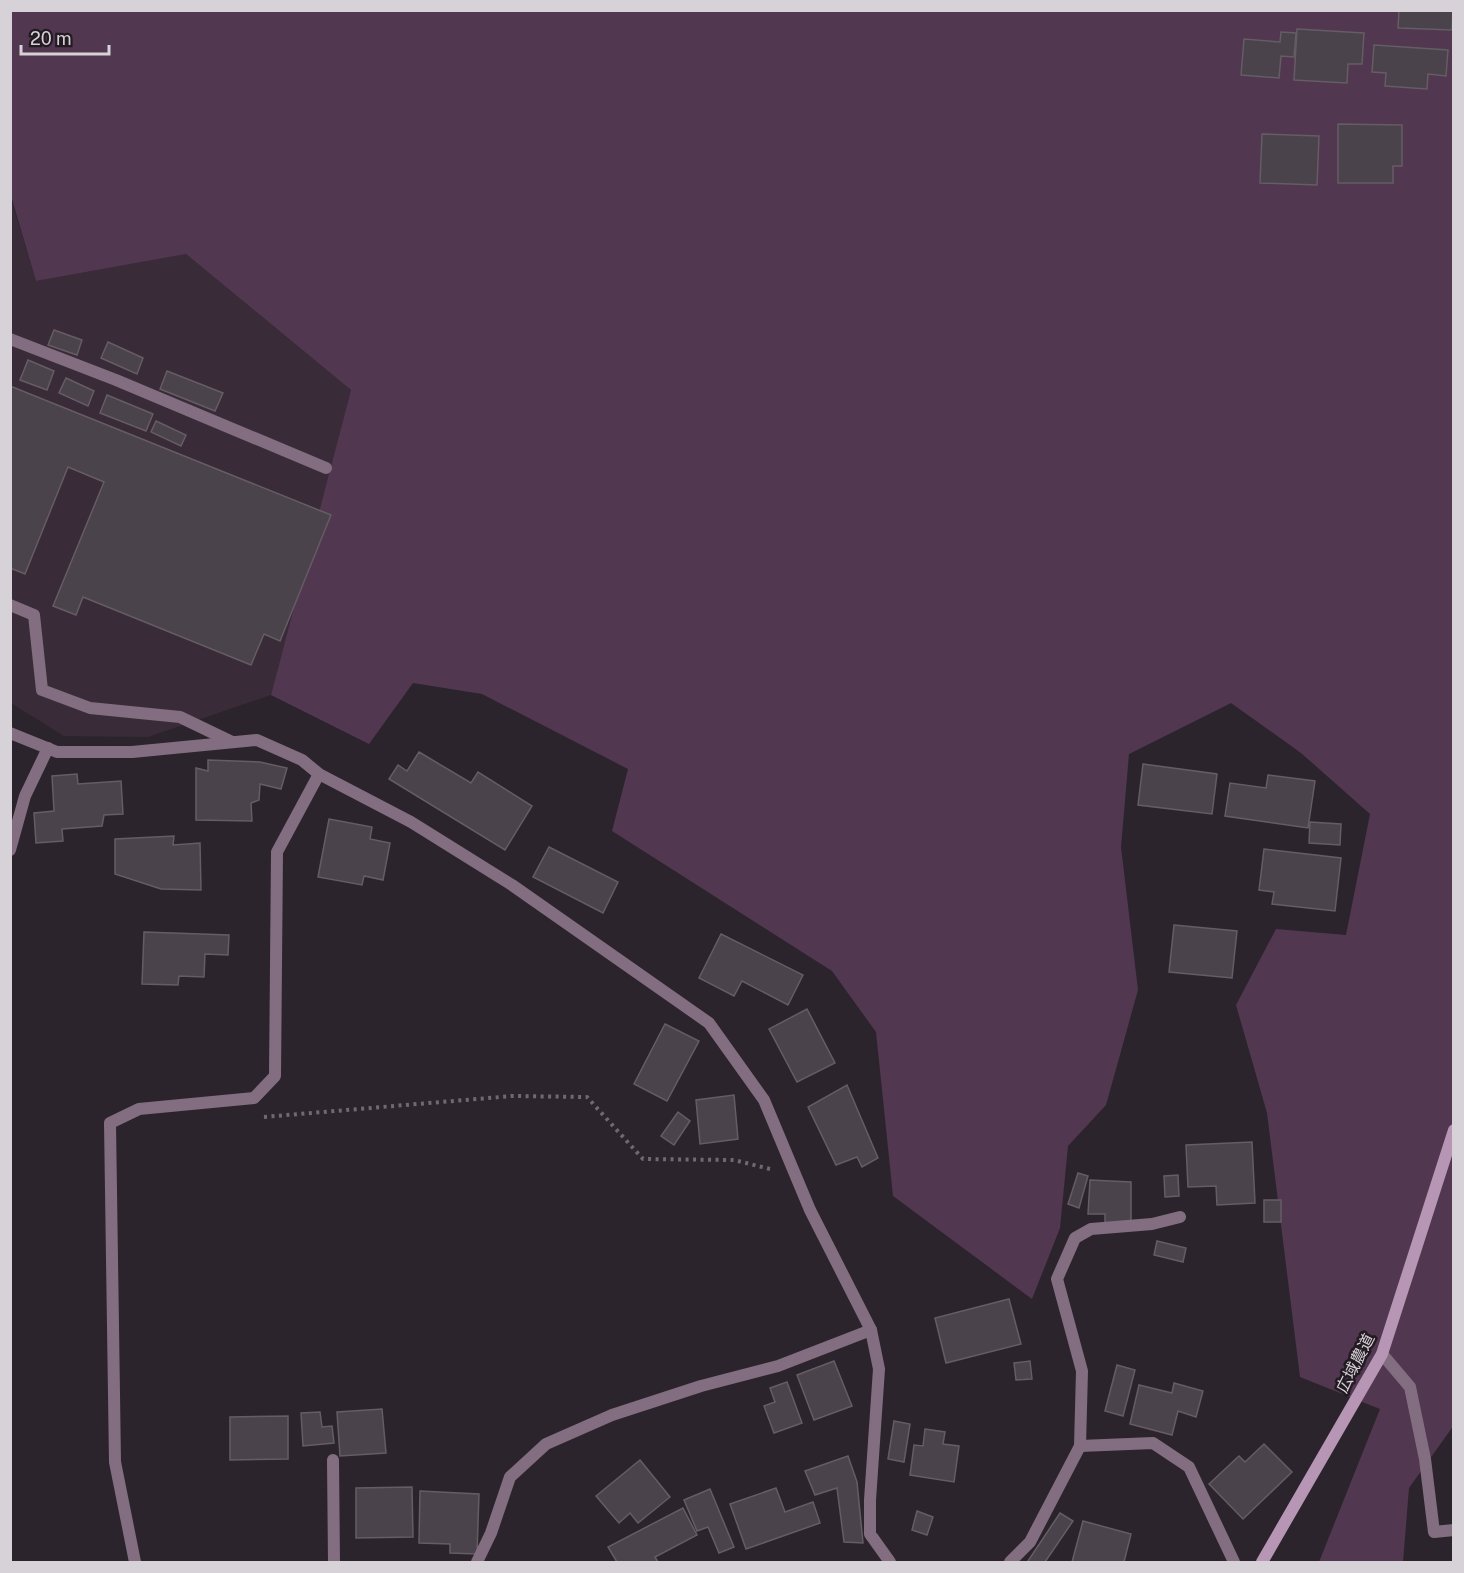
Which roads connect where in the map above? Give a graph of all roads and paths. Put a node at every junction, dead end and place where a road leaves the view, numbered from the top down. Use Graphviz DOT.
graph roads {
  1 [pos="10,339"];
  2 [pos="326,468"];
  3 [pos="10,605"];
  4 [pos="10,733"];
  5 [pos="232,742"];
  6 [pos="48,748"];
  7 [pos="320,774"];
  8 [pos="10,850"];
  9 [pos="261,1117"];
  10 [pos="1454,1130"];
  11 [pos="795,1176"];
  12 [pos="1180,1216"];
  13 [pos="872,1330"];
  14 [pos="1382,1354"];
  15 [pos="1080,1446"];
  16 [pos="333,1460"];
  17 [pos="1454,1530"];
  18 [pos="135,1563"];
  19 [pos="334,1563"];
  20 [pos="477,1563"];
  21 [pos="890,1563"];
  22 [pos="1010,1563"];
  23 [pos="1233,1563"];
  24 [pos="1262,1563"];
  1 -- 2 [label="street"];
  3 -- 5 [label="street"];
  4 -- 6 [label="street"];
  5 -- 6 [label="street"];
  5 -- 7 [label="street"];
  6 -- 8 [label="street"];
  7 -- 11 [label="street"];
  7 -- 18 [label="street"];
  9 -- 11 [label="path"];
  10 -- 14 [label="street, 広域農道"];
  11 -- 13 [label="street"];
  12 -- 15 [label="street"];
  13 -- 20 [label="street"];
  13 -- 21 [label="street"];
  14 -- 17 [label="street"];
  14 -- 24 [label="street, 広域農道"];
  15 -- 22 [label="street"];
  15 -- 23 [label="street"];
  16 -- 19 [label="street"];
}
